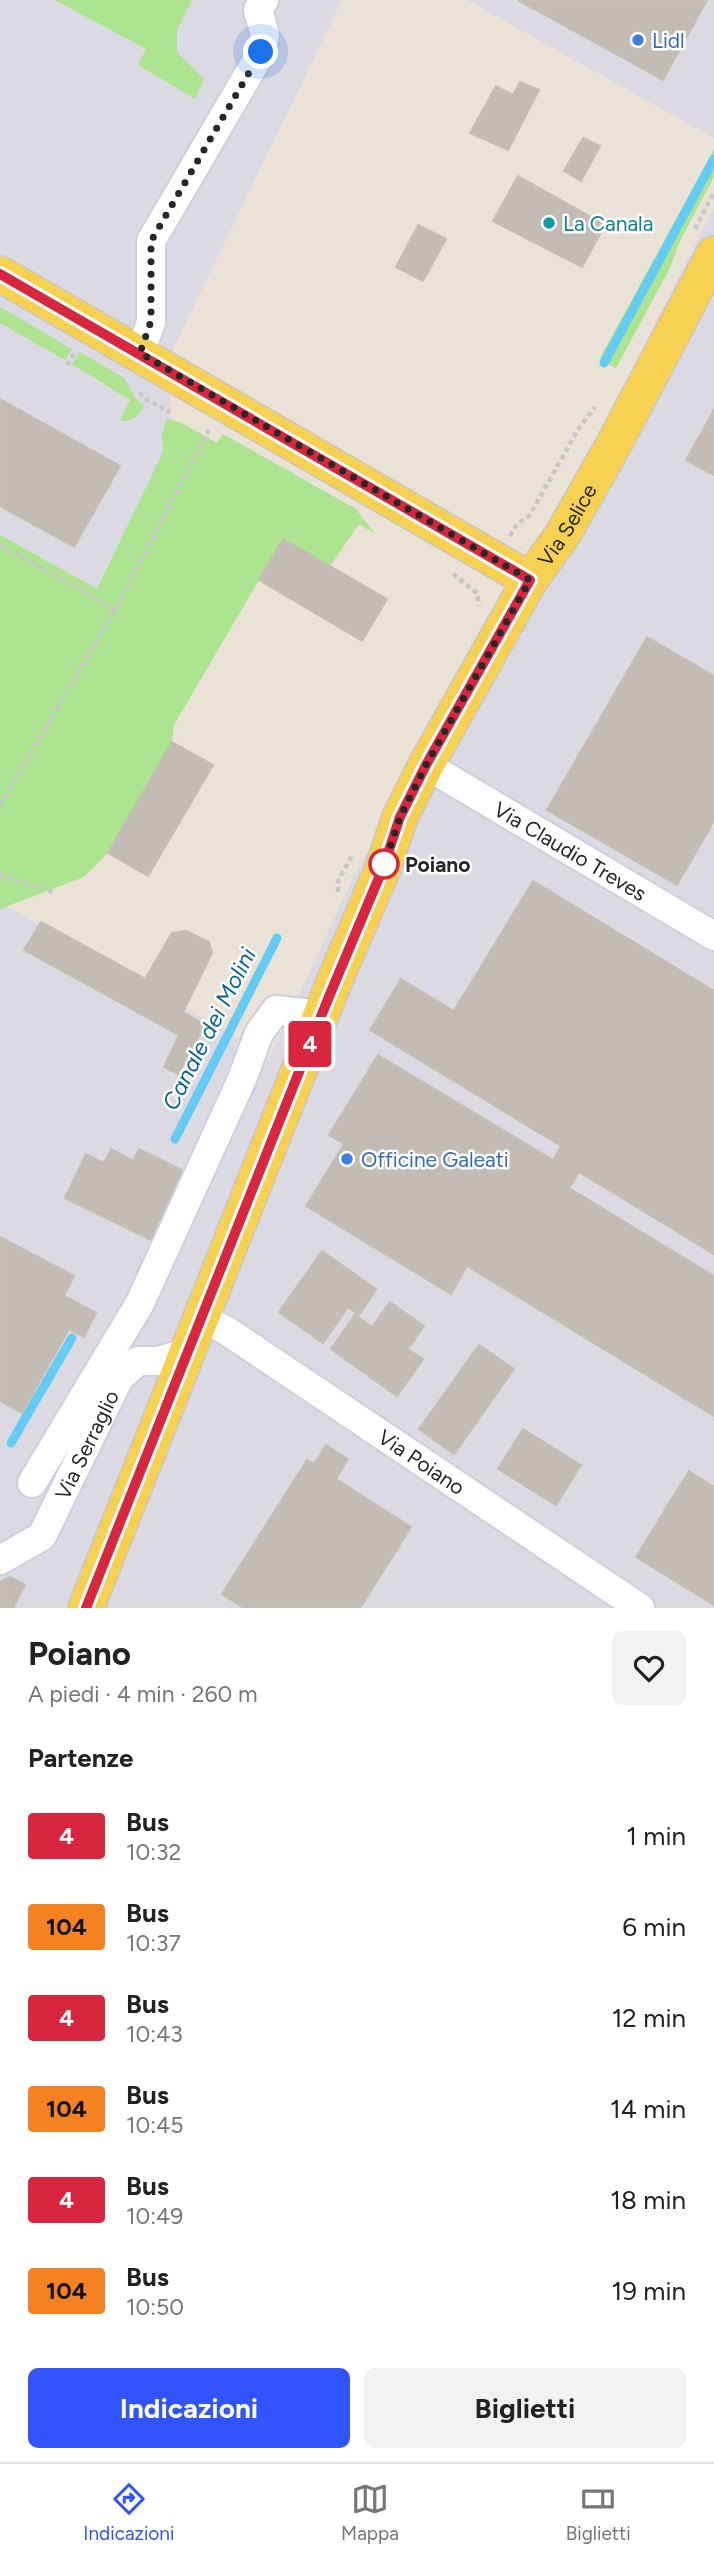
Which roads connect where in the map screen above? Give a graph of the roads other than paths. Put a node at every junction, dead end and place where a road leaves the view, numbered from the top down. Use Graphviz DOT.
graph roads {
  1 [pos="264,0"];
  2 [pos="714,254"];
  3 [pos="0,274"];
  4 [pos="140,353"];
  5 [pos="530,580"];
  6 [pos="426,765"];
  7 [pos="714,936"];
  8 [pos="321,1015"];
  9 [pos="201,1317"];
  10 [pos="187,1353"];
  11 [pos="32,1483"];
  12 [pos="0,1560"];
  13 [pos="86,1608"];
  14 [pos="640,1608"];
  1 -- 4 [label="street"];
  2 -- 5 [label="main road, Via Selice"];
  3 -- 4 [label="main road"];
  4 -- 5 [label="main road"];
  5 -- 6 [label="main road, Via Selice"];
  6 -- 7 [label="street, Via Claudio Treves"];
  6 -- 8 [label="main road, Via Selice"];
  8 -- 9 [label="main road, Via Selice"];
  8 -- 11 [label="street"];
  9 -- 10 [label="main road, Via Selice"];
  9 -- 14 [label="street, Via Poiano"];
  10 -- 12 [label="street, Via Serraglio"];
  10 -- 13 [label="main road, Via Selice"];
}
